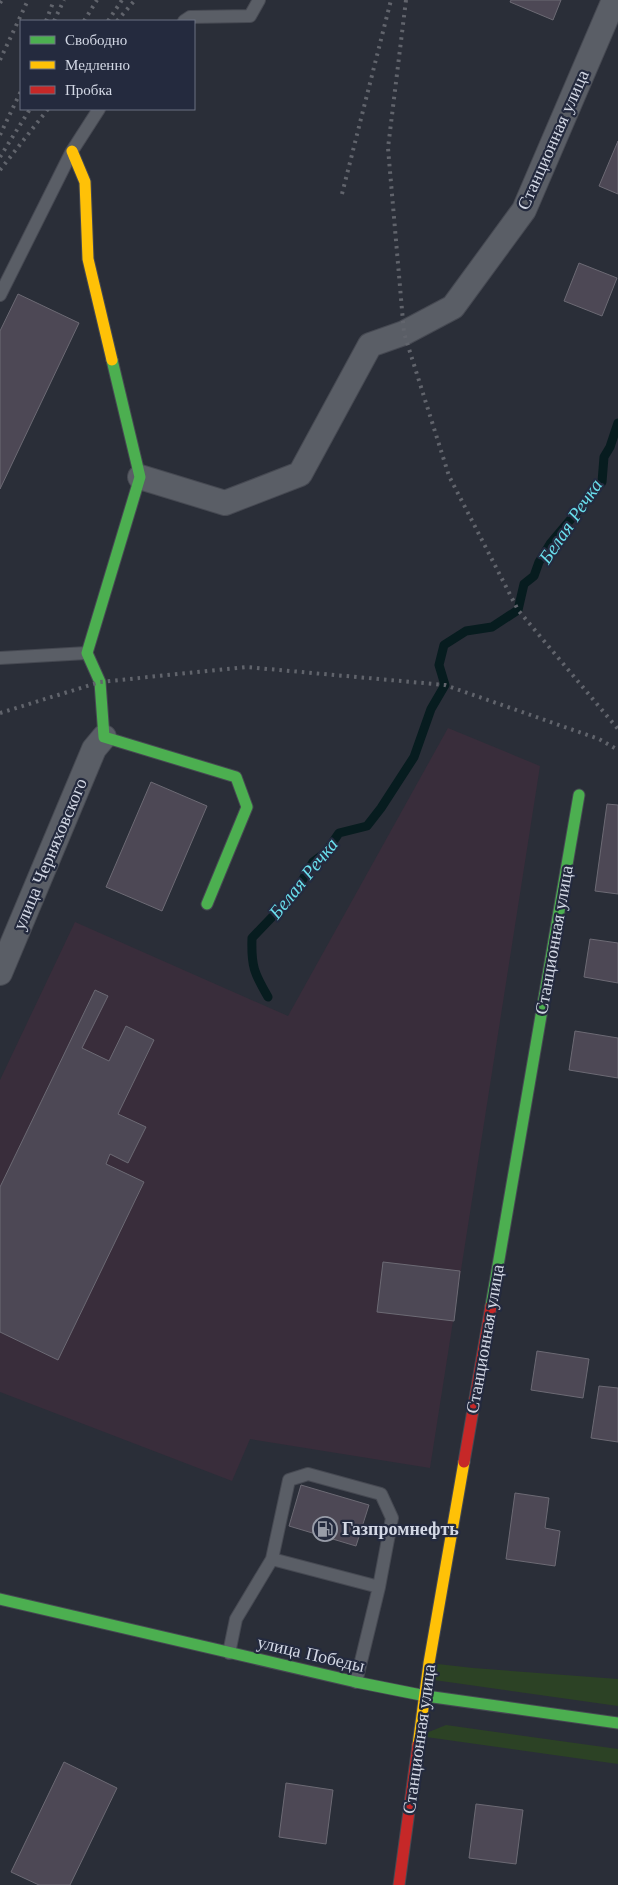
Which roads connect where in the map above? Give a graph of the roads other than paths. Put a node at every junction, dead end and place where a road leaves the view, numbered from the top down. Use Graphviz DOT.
graph roads {
  1 [pos="259,0"];
  2 [pos="614,0"];
  3 [pos="186,20"];
  4 [pos="98,110"];
  5 [pos="72,151"];
  6 [pos="0,295"];
  7 [pos="140,477"];
  8 [pos="88,653"];
  9 [pos="0,658"];
  10 [pos="104,737"];
  11 [pos="579,795"];
  12 [pos="207,904"];
  13 [pos="0,973"];
  14 [pos="272,1559"];
  15 [pos="379,1587"];
  16 [pos="0,1599"];
  17 [pos="229,1653"];
  18 [pos="356,1682"];
  19 [pos="426,1696"];
  20 [pos="618,1723"];
  21 [pos="399,1885"];
  1 -- 3 [label="lane"];
  2 -- 7 [label="street, Станционная улица"];
  4 -- 5 [label="lane"];
  5 -- 6 [label="lane"];
  5 -- 7 [label="street"];
  7 -- 8 [label="street"];
  8 -- 9 [label="lane"];
  8 -- 10 [label="street"];
  10 -- 12 [label="street"];
  10 -- 13 [label="street, улица Черняховского"];
  11 -- 19 [label="street, Станционная улица"];
  14 -- 15 [label="lane"];
  14 -- 15 [label="lane"];
  14 -- 17 [label="lane"];
  15 -- 18 [label="lane"];
  16 -- 17 [label="street, улица Победы"];
  17 -- 18 [label="street, улица Победы"];
  18 -- 19 [label="street, улица Победы"];
  19 -- 20 [label="street, улица Победы"];
  19 -- 21 [label="street, Станционная улица"];
}
